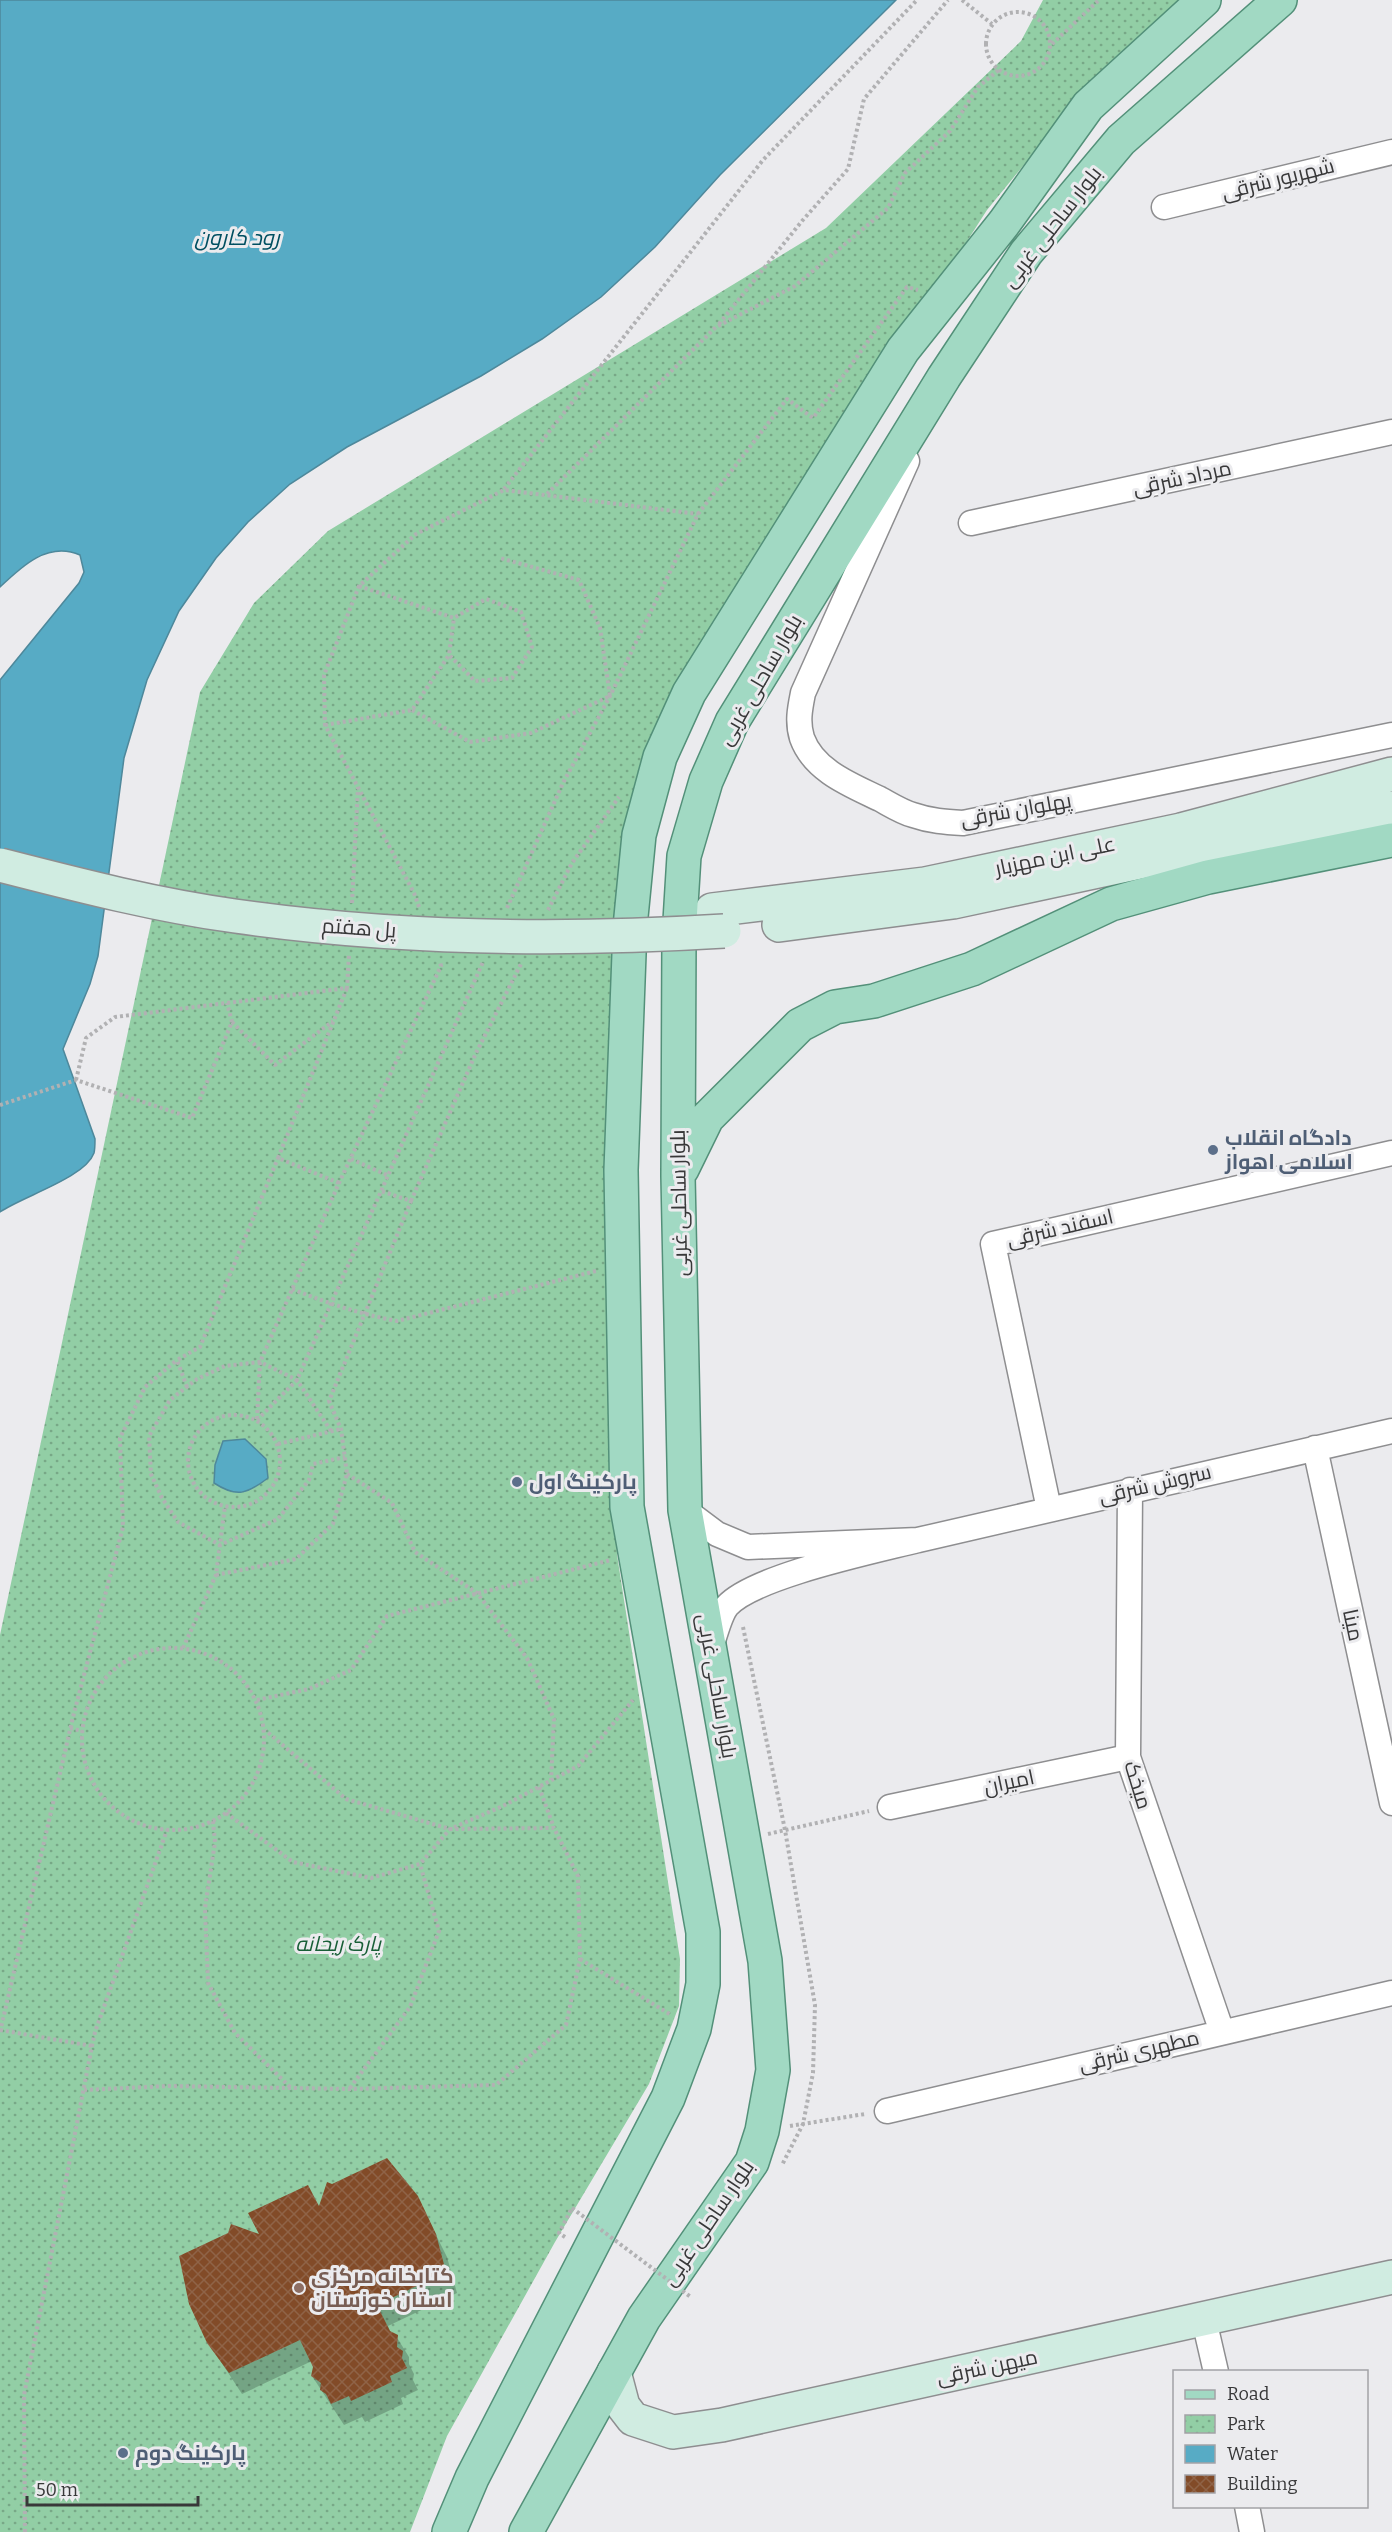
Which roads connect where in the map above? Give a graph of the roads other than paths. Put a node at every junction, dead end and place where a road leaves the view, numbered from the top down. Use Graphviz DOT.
graph roads {
  1 [pos="1204,0"];
  2 [pos="1280,0"];
  3 [pos="1392,152"];
  4 [pos="1164,207"];
  5 [pos="944,377"];
  6 [pos="1392,432"];
  7 [pos="972,523"];
  8 [pos="1392,735"];
  9 [pos="1392,774"];
  10 [pos="1392,808"];
  11 [pos="1392,840"];
  12 [pos="0,842"];
  13 [pos="0,865"];
  14 [pos="718,921"];
  15 [pos="1392,1153"];
  16 [pos="678,1176"];
  17 [pos="1392,1431"];
  18 [pos="1315,1448"];
  19 [pos="1130,1490"];
  20 [pos="1049,1509"];
  21 [pos="685,1510"];
  22 [pos="918,1540"];
  23 [pos="710,1649"];
  24 [pos="1128,1757"];
  25 [pos="1392,1803"];
  26 [pos="890,1806"];
  27 [pos="1392,1993"];
  28 [pos="1222,2032"];
  29 [pos="886,2111"];
  30 [pos="1392,2277"];
  31 [pos="1204,2320"];
  32 [pos="1216,2370"];
  33 [pos="614,2372"];
  34 [pos="1247,2508"];
  35 [pos="537,2524"];
  36 [pos="449,2532"];
  37 [pos="1252,2532"];
  1 -- 36 [label="main road, بلوار ساحلی غربی"];
  2 -- 5 [label="main road, بلوار ساحلی غربی"];
  3 -- 4 [label="street, شهریور شرقی"];
  5 -- 8 [label="street, پهلوان شرقی"];
  5 -- 16 [label="main road, بلوار ساحلی غربی"];
  6 -- 7 [label="street, مرداد شرقی"];
  9 -- 14 [label="main road, علی ابن مهزیار"];
  10 -- 14 [label="main road"];
  11 -- 16 [label="main road"];
  12 -- 14 [label="main road, پل هفتم"];
  13 -- 14 [label="main road, پل هفتم, bridge"];
  15 -- 20 [label="street, اسفند شرقی"];
  16 -- 21 [label="main road, بلوار ساحلی غربی"];
  17 -- 18 [label="street, سروش شرقی"];
  18 -- 19 [label="street, سروش شرقی"];
  18 -- 25 [label="street, مینا"];
  19 -- 20 [label="street, سروش شرقی"];
  19 -- 24 [label="street, میخک"];
  20 -- 22 [label="street, سروش شرقی"];
  21 -- 22 [label="street"];
  21 -- 23 [label="main road, بلوار ساحلی غربی"];
  22 -- 23 [label="street"];
  23 -- 33 [label="main road, بلوار ساحلی غربی"];
  24 -- 26 [label="street, امیران"];
  24 -- 28 [label="street, میخک"];
  27 -- 28 [label="street, مطهری شرقی"];
  28 -- 29 [label="street, مطهری شرقی"];
  30 -- 31 [label="main road, میهن شرقی"];
  31 -- 32 [label="street"];
  31 -- 33 [label="main road, میهن شرقی"];
  33 -- 35 [label="main road, بلوار ساحلی غربی"];
  34 -- 37 [label="street"];
}
